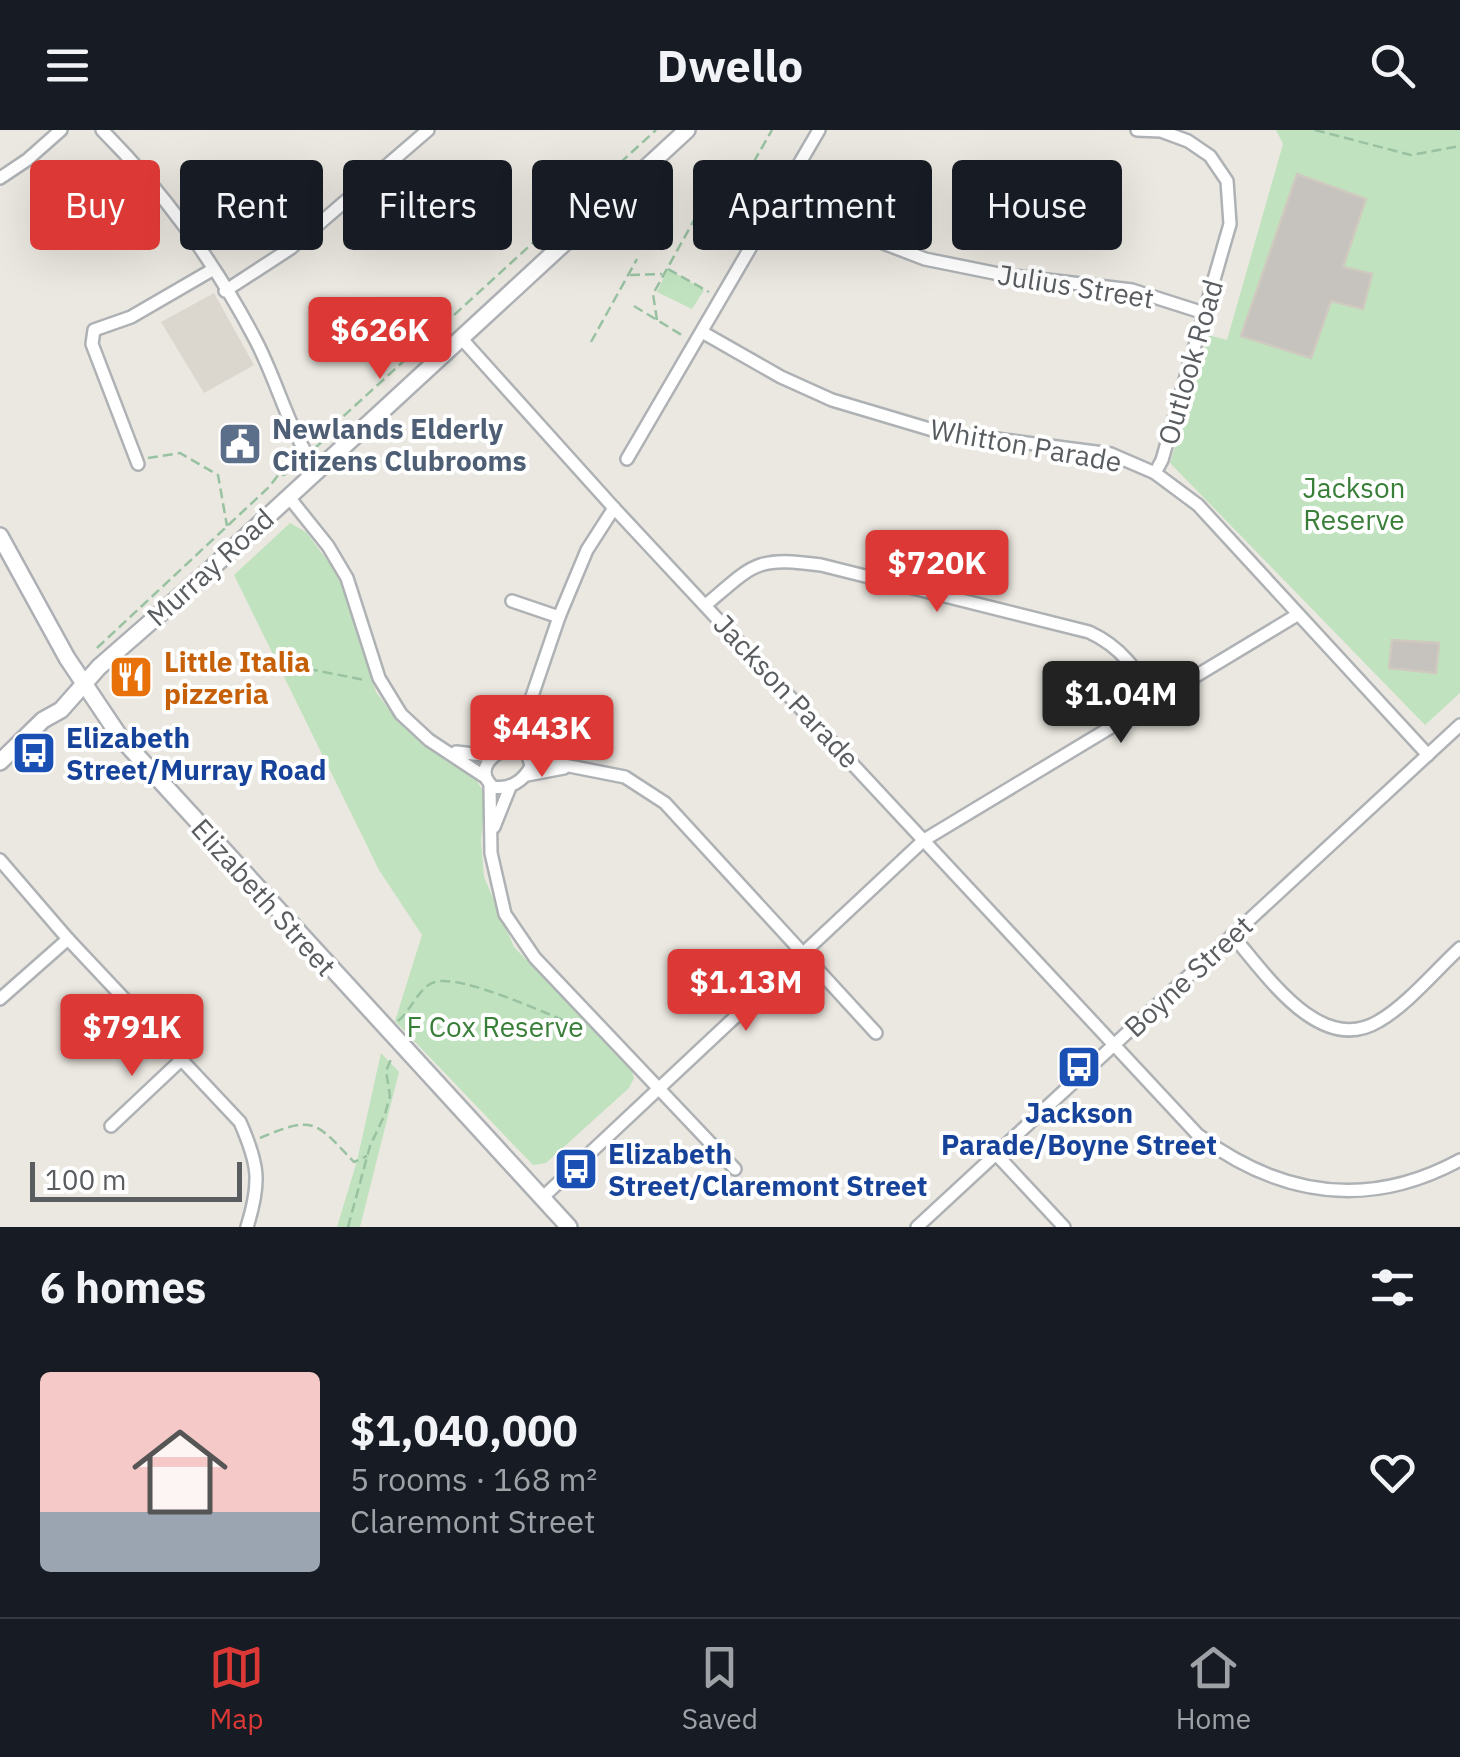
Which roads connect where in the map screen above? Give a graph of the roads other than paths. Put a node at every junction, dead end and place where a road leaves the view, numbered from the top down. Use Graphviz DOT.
graph roads {
  1 [pos="60,130"];
  2 [pos="102,130"];
  3 [pos="428,130"];
  4 [pos="687,130"];
  5 [pos="819,130"];
  6 [pos="1137,130"];
  7 [pos="802,160"];
  8 [pos="0,178"];
  9 [pos="750,250"];
  10 [pos="901,250"];
  11 [pos="212,270"];
  12 [pos="226,290"];
  13 [pos="1204,313"];
  14 [pos="461,338"];
  15 [pos="699,338"];
  16 [pos="627,459"];
  17 [pos="138,464"];
  18 [pos="316,470"];
  19 [pos="1155,473"];
  20 [pos="288,496"];
  21 [pos="614,508"];
  22 [pos="0,536"];
  23 [pos="512,601"];
  24 [pos="707,604"];
  25 [pos="1298,615"];
  26 [pos="559,617"];
  27 [pos="84,685"];
  28 [pos="1156,701"];
  29 [pos="529,705"];
  30 [pos="1460,725"];
  31 [pos="442,747"];
  32 [pos="508,748"];
  33 [pos="528,751"];
  34 [pos="1428,754"];
  35 [pos="492,756"];
  36 [pos="0,762"];
  37 [pos="573,767"];
  38 [pos="527,775"];
  39 [pos="487,781"];
  40 [pos="510,786"];
  41 [pos="492,836"];
  42 [pos="924,840"];
  43 [pos="0,860"];
  44 [pos="1232,936"];
  45 [pos="68,939"];
  46 [pos="1460,948"];
  47 [pos="802,954"];
  48 [pos="0,999"];
  49 [pos="876,1033"];
  50 [pos="1114,1045"];
  51 [pos="180,1061"];
  52 [pos="658,1088"];
  53 [pos="111,1126"];
  54 [pos="996,1154"];
  55 [pos="1460,1160"];
  56 [pos="735,1169"];
  57 [pos="542,1198"];
  58 [pos="247,1227"];
  59 [pos="569,1227"];
  60 [pos="916,1227"];
  61 [pos="1064,1227"];
  1 -- 8 [label="street"];
  2 -- 11 [label="street"];
  3 -- 12 [label="street"];
  4 -- 14 [label="main road, Murray Road"];
  5 -- 7 [label="street"];
  6 -- 13 [label="street, Outlook Road"];
  9 -- 15 [label="street"];
  10 -- 13 [label="street, Julius Street"];
  11 -- 12 [label="street"];
  11 -- 17 [label="street"];
  12 -- 18 [label="street"];
  13 -- 19 [label="street, Outlook Road"];
  14 -- 18 [label="main road, Murray Road"];
  14 -- 21 [label="street, Jackson Parade"];
  15 -- 16 [label="street"];
  15 -- 19 [label="street, Whitton Parade"];
  18 -- 20 [label="main road, Murray Road"];
  19 -- 25 [label="street, Whitton Parade"];
  20 -- 27 [label="main road, Murray Road"];
  20 -- 31 [label="street"];
  21 -- 24 [label="street, Jackson Parade"];
  21 -- 26 [label="street"];
  22 -- 27 [label="main road, Elizabeth Street"];
  23 -- 26 [label="street"];
  24 -- 28 [label="street"];
  24 -- 42 [label="street, Jackson Parade"];
  25 -- 28 [label="street"];
  25 -- 34 [label="street, Whitton Parade"];
  26 -- 29 [label="street"];
  27 -- 36 [label="main road, Murray Road"];
  27 -- 57 [label="main road, Elizabeth Street"];
  28 -- 42 [label="street"];
  29 -- 32 [label="street"];
  29 -- 33 [label="street"];
  30 -- 34 [label="street, Boyne Street"];
  31 -- 35 [label="street"];
  31 -- 39 [label="street"];
  32 -- 33 [label="street"];
  32 -- 35 [label="street"];
  33 -- 37 [label="street"];
  33 -- 38 [label="street"];
  34 -- 44 [label="street, Boyne Street"];
  35 -- 39 [label="street"];
  37 -- 38 [label="street"];
  37 -- 47 [label="street"];
  38 -- 40 [label="street"];
  39 -- 40 [label="street"];
  39 -- 41 [label="street"];
  40 -- 41 [label="street"];
  41 -- 52 [label="street"];
  42 -- 47 [label="street"];
  42 -- 50 [label="street, Jackson Parade"];
  43 -- 45 [label="street"];
  44 -- 46 [label="street"];
  44 -- 50 [label="street, Boyne Street"];
  45 -- 48 [label="street"];
  45 -- 51 [label="street"];
  47 -- 49 [label="street"];
  47 -- 52 [label="street"];
  50 -- 54 [label="street, Boyne Street"];
  50 -- 55 [label="street, Jackson Parade"];
  51 -- 53 [label="street"];
  51 -- 58 [label="street"];
  52 -- 56 [label="street"];
  52 -- 57 [label="street"];
  54 -- 60 [label="street, Boyne Street"];
  54 -- 61 [label="street"];
  57 -- 59 [label="main road, Elizabeth Street"];
}
